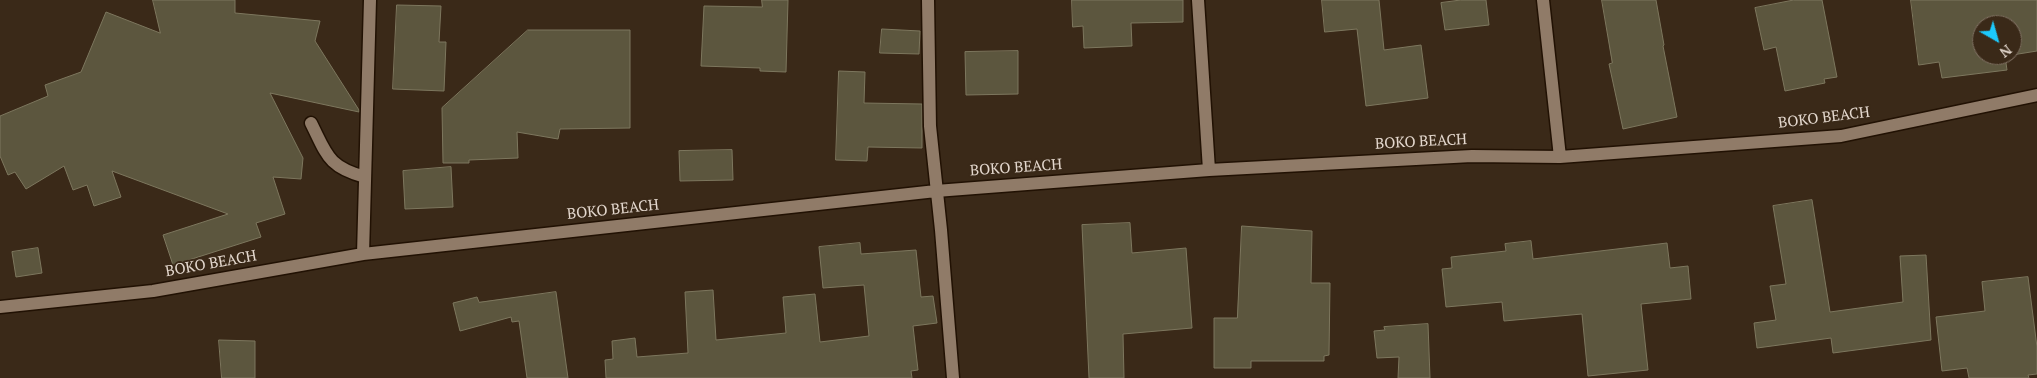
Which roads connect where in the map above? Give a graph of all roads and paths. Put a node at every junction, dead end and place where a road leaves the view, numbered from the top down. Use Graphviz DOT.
graph roads {
  1 [pos="370,0"];
  2 [pos="928,0"];
  3 [pos="1198,0"];
  4 [pos="1543,0"];
  5 [pos="2037,94"];
  6 [pos="312,122"];
  7 [pos="1560,157"];
  8 [pos="1209,170"];
  9 [pos="365,177"];
  10 [pos="936,191"];
  11 [pos="363,254"];
  12 [pos="0,307"];
  13 [pos="953,378"];
  1 -- 9 [label="street"];
  2 -- 10 [label="street"];
  3 -- 8 [label="street"];
  4 -- 7 [label="street"];
  5 -- 7 [label="street, BOKO BEACH"];
  6 -- 9 [label="street"];
  7 -- 8 [label="street, BOKO BEACH"];
  8 -- 10 [label="street, BOKO BEACH"];
  9 -- 11 [label="street"];
  10 -- 11 [label="street, BOKO BEACH"];
  10 -- 13 [label="street"];
  11 -- 12 [label="street, BOKO BEACH"];
}
